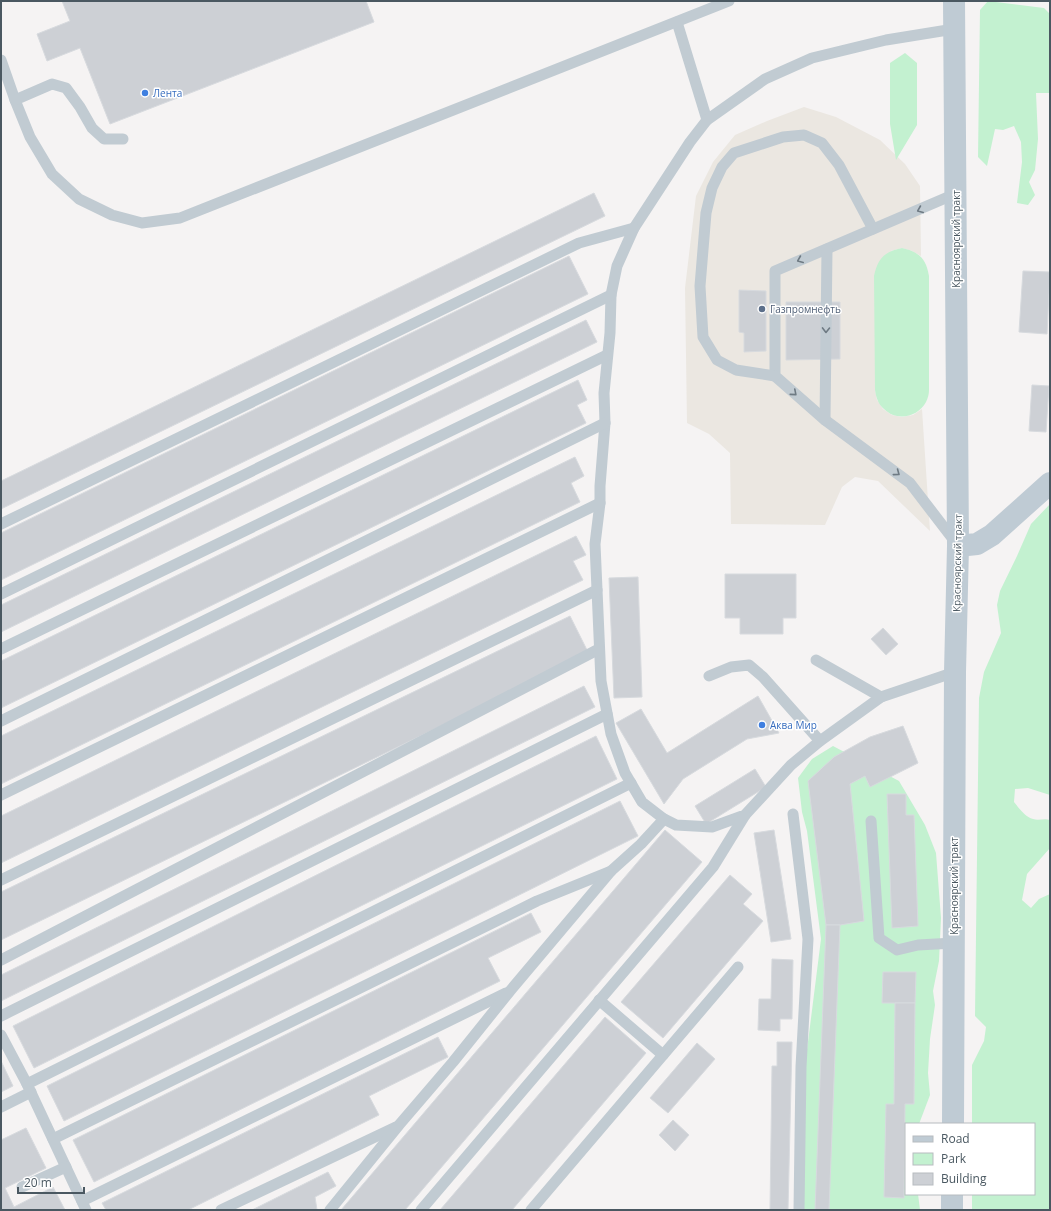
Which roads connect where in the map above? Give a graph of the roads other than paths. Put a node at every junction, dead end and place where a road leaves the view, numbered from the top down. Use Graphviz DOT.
graph roads {
  1 [pos="729,1"];
  2 [pos="954,1"];
  3 [pos="677,22"];
  4 [pos="954,29"];
  5 [pos="1,60"];
  6 [pos="16,100"];
  7 [pos="707,120"];
  8 [pos="123,139"];
  9 [pos="955,194"];
  10 [pos="634,228"];
  11 [pos="873,229"];
  12 [pos="827,249"];
  13 [pos="612,295"];
  14 [pos="607,355"];
  15 [pos="775,376"];
  16 [pos="825,420"];
  17 [pos="605,423"];
  18 [pos="1050,483"];
  19 [pos="600,503"];
  20 [pos="1,524"];
  21 [pos="958,546"];
  22 [pos="596,590"];
  23 [pos="1,594"];
  24 [pos="1,649"];
  25 [pos="599,649"];
  26 [pos="816,660"];
  27 [pos="955,672"];
  28 [pos="709,676"];
  29 [pos="882,697"];
  30 [pos="607,714"];
  31 [pos="1,720"];
  32 [pos="820,741"];
  33 [pos="631,783"];
  34 [pos="1,795"];
  35 [pos="793,814"];
  36 [pos="745,815"];
  37 [pos="664,819"];
  38 [pos="871,821"];
  39 [pos="610,871"];
  40 [pos="1,880"];
  41 [pos="954,943"];
  42 [pos="1,960"];
  43 [pos="738,967"];
  44 [pos="510,991"];
  45 [pos="599,1000"];
  46 [pos="1,1016"];
  47 [pos="1,1035"];
  48 [pos="663,1055"];
  49 [pos="29,1088"];
  50 [pos="1,1107"];
  51 [pos="953,1123"];
  52 [pos="399,1125"];
  53 [pos="53,1139"];
  54 [pos="66,1167"];
  55 [pos="22,1187"];
  56 [pos="952,1195"];
  57 [pos="84,1206"];
  58 [pos="221,1210"];
  59 [pos="330,1210"];
  60 [pos="421,1210"];
  61 [pos="531,1210"];
  62 [pos="799,1210"];
  63 [pos="952,1210"];
  1 -- 3 [label="lane"];
  2 -- 4 [label="main road, Красноярский тракт"];
  3 -- 6 [label="lane"];
  3 -- 7 [label="lane"];
  4 -- 7 [label="lane"];
  4 -- 9 [label="main road, Красноярский тракт"];
  5 -- 6 [label="lane"];
  6 -- 8 [label="lane"];
  7 -- 10 [label="lane"];
  9 -- 11 [label="lane, one-way"];
  9 -- 21 [label="main road, Красноярский тракт"];
  10 -- 13 [label="lane"];
  10 -- 20 [label="lane"];
  11 -- 12 [label="lane"];
  11 -- 15 [label="lane"];
  12 -- 15 [label="lane, one-way"];
  12 -- 16 [label="lane, one-way"];
  13 -- 14 [label="lane"];
  13 -- 23 [label="lane"];
  14 -- 17 [label="lane"];
  14 -- 24 [label="lane"];
  15 -- 16 [label="lane, one-way"];
  16 -- 21 [label="lane, one-way"];
  17 -- 19 [label="lane"];
  17 -- 31 [label="lane"];
  18 -- 21 [label="main road"];
  19 -- 22 [label="lane"];
  19 -- 34 [label="lane"];
  21 -- 27 [label="main road, Красноярский тракт"];
  22 -- 25 [label="lane"];
  22 -- 40 [label="lane"];
  25 -- 30 [label="lane"];
  25 -- 42 [label="lane"];
  26 -- 29 [label="lane"];
  27 -- 29 [label="lane"];
  27 -- 41 [label="main road, Красноярский тракт"];
  28 -- 32 [label="lane"];
  29 -- 32 [label="lane"];
  30 -- 33 [label="lane"];
  30 -- 46 [label="lane"];
  32 -- 36 [label="lane"];
  33 -- 37 [label="lane"];
  33 -- 49 [label="lane"];
  35 -- 62 [label="lane"];
  36 -- 37 [label="lane"];
  36 -- 45 [label="lane"];
  37 -- 39 [label="lane"];
  38 -- 41 [label="lane"];
  39 -- 44 [label="lane"];
  39 -- 53 [label="lane"];
  41 -- 51 [label="main road, Красноярский тракт"];
  43 -- 48 [label="lane"];
  44 -- 52 [label="lane"];
  44 -- 57 [label="lane"];
  45 -- 48 [label="lane"];
  45 -- 60 [label="lane"];
  47 -- 49 [label="lane"];
  48 -- 61 [label="lane"];
  49 -- 50 [label="lane"];
  49 -- 53 [label="lane"];
  52 -- 58 [label="lane"];
  52 -- 59 [label="lane"];
  53 -- 54 [label="lane"];
  54 -- 55 [label="lane"];
  54 -- 57 [label="lane"];
  56 -- 63 [label="main road"];
}
